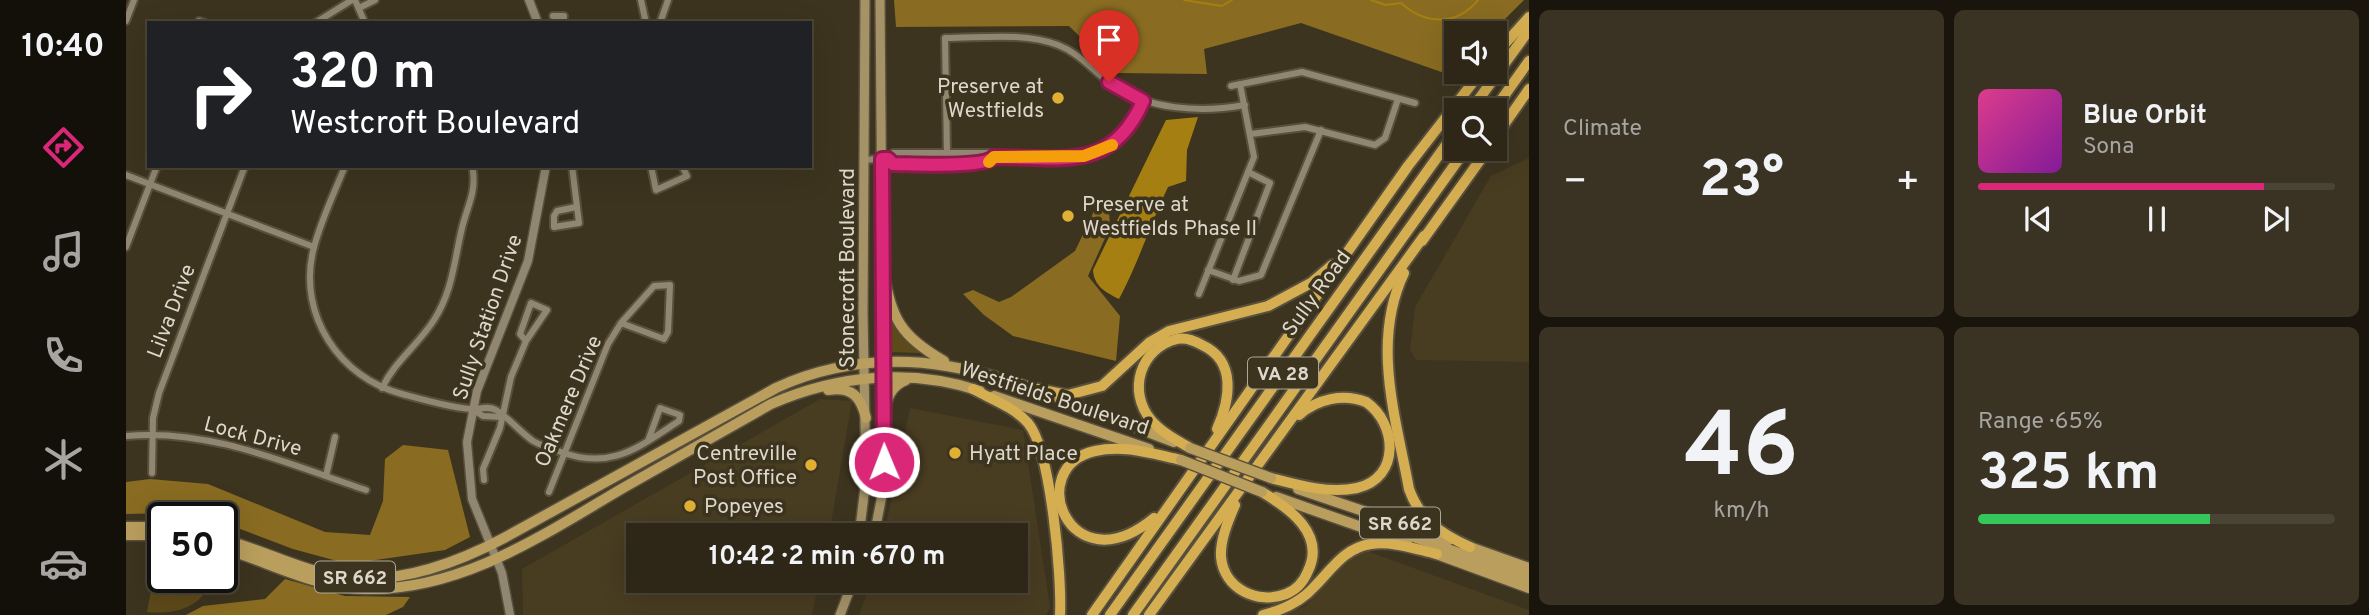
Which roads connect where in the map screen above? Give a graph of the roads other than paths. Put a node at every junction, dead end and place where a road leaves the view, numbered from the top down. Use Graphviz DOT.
graph roads {
  1 [pos="134,0"];
  2 [pos="353,0"];
  3 [pos="375,0"];
  4 [pos="529,0"];
  5 [pos="641,0"];
  6 [pos="668,0"];
  7 [pos="865,0"];
  8 [pos="880,0"];
  9 [pos="359,8"];
  10 [pos="553,16"];
  11 [pos="1529,18"];
  12 [pos="126,21"];
  13 [pos="318,21"];
  14 [pos="364,21"];
  15 [pos="537,21"];
  16 [pos="564,21"];
  17 [pos="646,21"];
  18 [pos="661,21"];
  19 [pos="1529,30"];
  20 [pos="1507,42"];
  21 [pos="1529,61"];
  22 [pos="1240,84"];
  23 [pos="1472,84"];
  24 [pos="1231,86"];
  25 [pos="1529,89"];
  26 [pos="1480,98"];
  27 [pos="1503,98"];
  28 [pos="1398,99"];
  29 [pos="1143,101"];
  30 [pos="1415,103"];
  31 [pos="1245,105"];
  32 [pos="1507,120"];
  33 [pos="1321,130"];
  34 [pos="1251,134"];
  35 [pos="1444,148"];
  36 [pos="947,153"];
  37 [pos="994,157"];
  38 [pos="885,159"];
  39 [pos="864,160"];
  40 [pos="1457,161"];
  41 [pos="1479,161"];
  42 [pos="156,168"];
  43 [pos="244,168"];
  44 [pos="344,168"];
  45 [pos="546,168"];
  46 [pos="572,168"];
  47 [pos="653,168"];
  48 [pos="683,168"];
  49 [pos="473,171"];
  50 [pos="1248,172"];
  51 [pos="126,175"];
  52 [pos="150,185"];
  53 [pos="576,208"];
  54 [pos="227,214"];
  55 [pos="1424,236"];
  56 [pos="1354,243"];
  57 [pos="126,247"];
  58 [pos="314,247"];
  59 [pos="883,270"];
  60 [pos="1208,270"];
  61 [pos="1233,279"];
  62 [pos="1199,294"];
  63 [pos="621,323"];
  64 [pos="526,341"];
  65 [pos="883,361"];
  66 [pos="864,362"];
  67 [pos="950,365"];
  68 [pos="884,377"];
  69 [pos="865,378"];
  70 [pos="914,378"];
  71 [pos="1022,386"];
  72 [pos="382,388"];
  73 [pos="973,389"];
  74 [pos="787,397"];
  75 [pos="472,409"];
  76 [pos="883,415"];
  77 [pos="502,417"];
  78 [pos="866,418"];
  79 [pos="151,435"];
  80 [pos="1280,435"];
  81 [pos="126,436"];
  82 [pos="335,437"];
  83 [pos="648,441"];
  84 [pos="1210,445"];
  85 [pos="1190,448"];
  86 [pos="564,453"];
  87 [pos="1181,460"];
  88 [pos="152,473"];
  89 [pos="326,476"];
  90 [pos="1270,478"];
  91 [pos="484,480"];
  92 [pos="1246,482"];
  93 [pos="366,490"];
  94 [pos="549,492"];
  95 [pos="1177,492"];
  96 [pos="1262,492"];
  97 [pos="862,523"];
  98 [pos="877,523"];
  99 [pos="126,527"];
  100 [pos="147,527"];
  101 [pos="1375,532"];
  102 [pos="126,535"];
  103 [pos="147,535"];
  104 [pos="238,544"];
  105 [pos="489,546"];
  106 [pos="1470,547"];
  107 [pos="238,554"];
  108 [pos="1437,554"];
  109 [pos="496,559"];
  110 [pos="1529,568"];
  111 [pos="1529,578"];
  112 [pos="1529,588"];
  113 [pos="848,593"];
  114 [pos="510,615"];
  115 [pos="840,615"];
  116 [pos="1060,615"];
  117 [pos="1092,615"];
  118 [pos="1110,615"];
  119 [pos="1133,615"];
  120 [pos="1149,615"];
  121 [pos="1263,615"];
  1 -- 12 [label="street"];
  2 -- 9 [label="street"];
  2 -- 13 [label="street"];
  3 -- 9 [label="street"];
  4 -- 15 [label="street"];
  5 -- 17 [label="street"];
  6 -- 18 [label="street"];
  7 -- 39 [label="main road, Stonecroft Boulevard"];
  8 -- 38 [label="main road, Stonecroft Boulevard"];
  9 -- 14 [label="street"];
  10 -- 16 [label="street"];
  11 -- 20 [label="highway"];
  19 -- 26 [label="highway"];
  21 -- 27 [label="highway"];
  22 -- 24 [label="street"];
  22 -- 28 [label="street"];
  22 -- 31 [label="street"];
  23 -- 56 [label="highway"];
  25 -- 32 [label="highway"];
  28 -- 30 [label="street"];
  28 -- 33 [label="street"];
  29 -- 31 [label="street"];
  29 -- 36 [label="street"];
  29 -- 37 [label="street"];
  31 -- 34 [label="street"];
  33 -- 34 [label="street"];
  33 -- 61 [label="street"];
  34 -- 50 [label="street"];
  35 -- 118 [label="highway, Sully Road / VA 28"];
  36 -- 37 [label="street"];
  36 -- 38 [label="street"];
  37 -- 38 [label="street"];
  38 -- 39 [label="street"];
  38 -- 59 [label="main road, Stonecroft Boulevard"];
  39 -- 66 [label="main road, Stonecroft Boulevard"];
  40 -- 119 [label="highway, Sully Road / VA 28"];
  41 -- 55 [label="highway"];
  42 -- 52 [label="street"];
  43 -- 54 [label="street, Lilva Drive"];
  44 -- 58 [label="street"];
  45 -- 75 [label="street, Sully Station Drive"];
  46 -- 53 [label="street"];
  47 -- 48 [label="street"];
  49 -- 72 [label="street"];
  50 -- 60 [label="street"];
  50 -- 61 [label="street"];
  51 -- 52 [label="street"];
  52 -- 54 [label="street"];
  52 -- 57 [label="street"];
  53 -- 53 [label="street"];
  54 -- 58 [label="street"];
  54 -- 79 [label="street, Lilva Drive"];
  55 -- 80 [label="highway"];
  55 -- 106 [label="highway"];
  56 -- 71 [label="highway"];
  56 -- 84 [label="highway"];
  58 -- 72 [label="street"];
  59 -- 65 [label="main road, Stonecroft Boulevard"];
  59 -- 67 [label="main road"];
  60 -- 61 [label="street"];
  60 -- 62 [label="street"];
  63 -- 63 [label="street, Oakmere Drive"];
  63 -- 86 [label="street, Oakmere Drive"];
  64 -- 64 [label="street"];
  64 -- 77 [label="street"];
  65 -- 66 [label="main road, Westfields Boulevard / SR 662"];
  65 -- 67 [label="main road, Westfields Boulevard / SR 662"];
  65 -- 68 [label="main road, Stonecroft Boulevard"];
  66 -- 69 [label="main road, Stonecroft Boulevard"];
  66 -- 105 [label="main road, Westfields Boulevard / SR 662"];
  67 -- 71 [label="main road, Westfields Boulevard / SR 662"];
  68 -- 69 [label="main road, Westfields Boulevard / SR 662"];
  68 -- 70 [label="main road, Westfields Boulevard / SR 662"];
  68 -- 76 [label="main road, Stonecroft Boulevard"];
  69 -- 74 [label="main road, Westfields Boulevard / SR 662"];
  69 -- 78 [label="main road, Stonecroft Boulevard"];
  70 -- 73 [label="main road, Westfields Boulevard / SR 662"];
  70 -- 76 [label="main road"];
  71 -- 85 [label="main road, Westfields Boulevard / SR 662"];
  72 -- 75 [label="street"];
  73 -- 87 [label="main road, Westfields Boulevard / SR 662"];
  73 -- 116 [label="highway"];
  74 -- 78 [label="main road"];
  74 -- 109 [label="main road, Westfields Boulevard / SR 662"];
  75 -- 77 [label="street"];
  75 -- 105 [label="street, Sully Station Drive"];
  76 -- 98 [label="main road, Stonecroft Boulevard"];
  77 -- 86 [label="street"];
  77 -- 91 [label="street"];
  78 -- 97 [label="main road, Stonecroft Boulevard"];
  79 -- 81 [label="street, Lock Drive"];
  79 -- 88 [label="street, Lilva Drive"];
  79 -- 89 [label="street, Lock Drive"];
  80 -- 90 [label="highway"];
  80 -- 92 [label="highway"];
  82 -- 89 [label="street"];
  83 -- 83 [label="street"];
  83 -- 86 [label="street"];
  84 -- 85 [label="highway"];
  84 -- 95 [label="highway"];
  85 -- 90 [label="main road, Westfields Boulevard / SR 662, bridge"];
  86 -- 94 [label="street, Oakmere Drive"];
  87 -- 95 [label="highway"];
  87 -- 96 [label="main road, Westfields Boulevard / SR 662, bridge"];
  89 -- 93 [label="street, Lock Drive"];
  90 -- 106 [label="main road, Westfields Boulevard / SR 662"];
  92 -- 96 [label="highway"];
  92 -- 120 [label="highway"];
  95 -- 117 [label="highway"];
  96 -- 101 [label="main road, Westfields Boulevard / SR 662"];
  99 -- 100 [label="main road"];
  101 -- 108 [label="main road, Westfields Boulevard / SR 662"];
  101 -- 111 [label="main road"];
  102 -- 103 [label="main road"];
  104 -- 105 [label="main road, Westfields Boulevard / SR 662"];
  105 -- 109 [label="street, Sully Station Drive"];
  106 -- 110 [label="main road, Westfields Boulevard / SR 662"];
  107 -- 109 [label="main road, Westfields Boulevard / SR 662"];
  108 -- 112 [label="main road, Westfields Boulevard / SR 662"];
  108 -- 121 [label="highway"];
  109 -- 114 [label="street, Sully Station Drive"];
  113 -- 115 [label="main road"];
}
